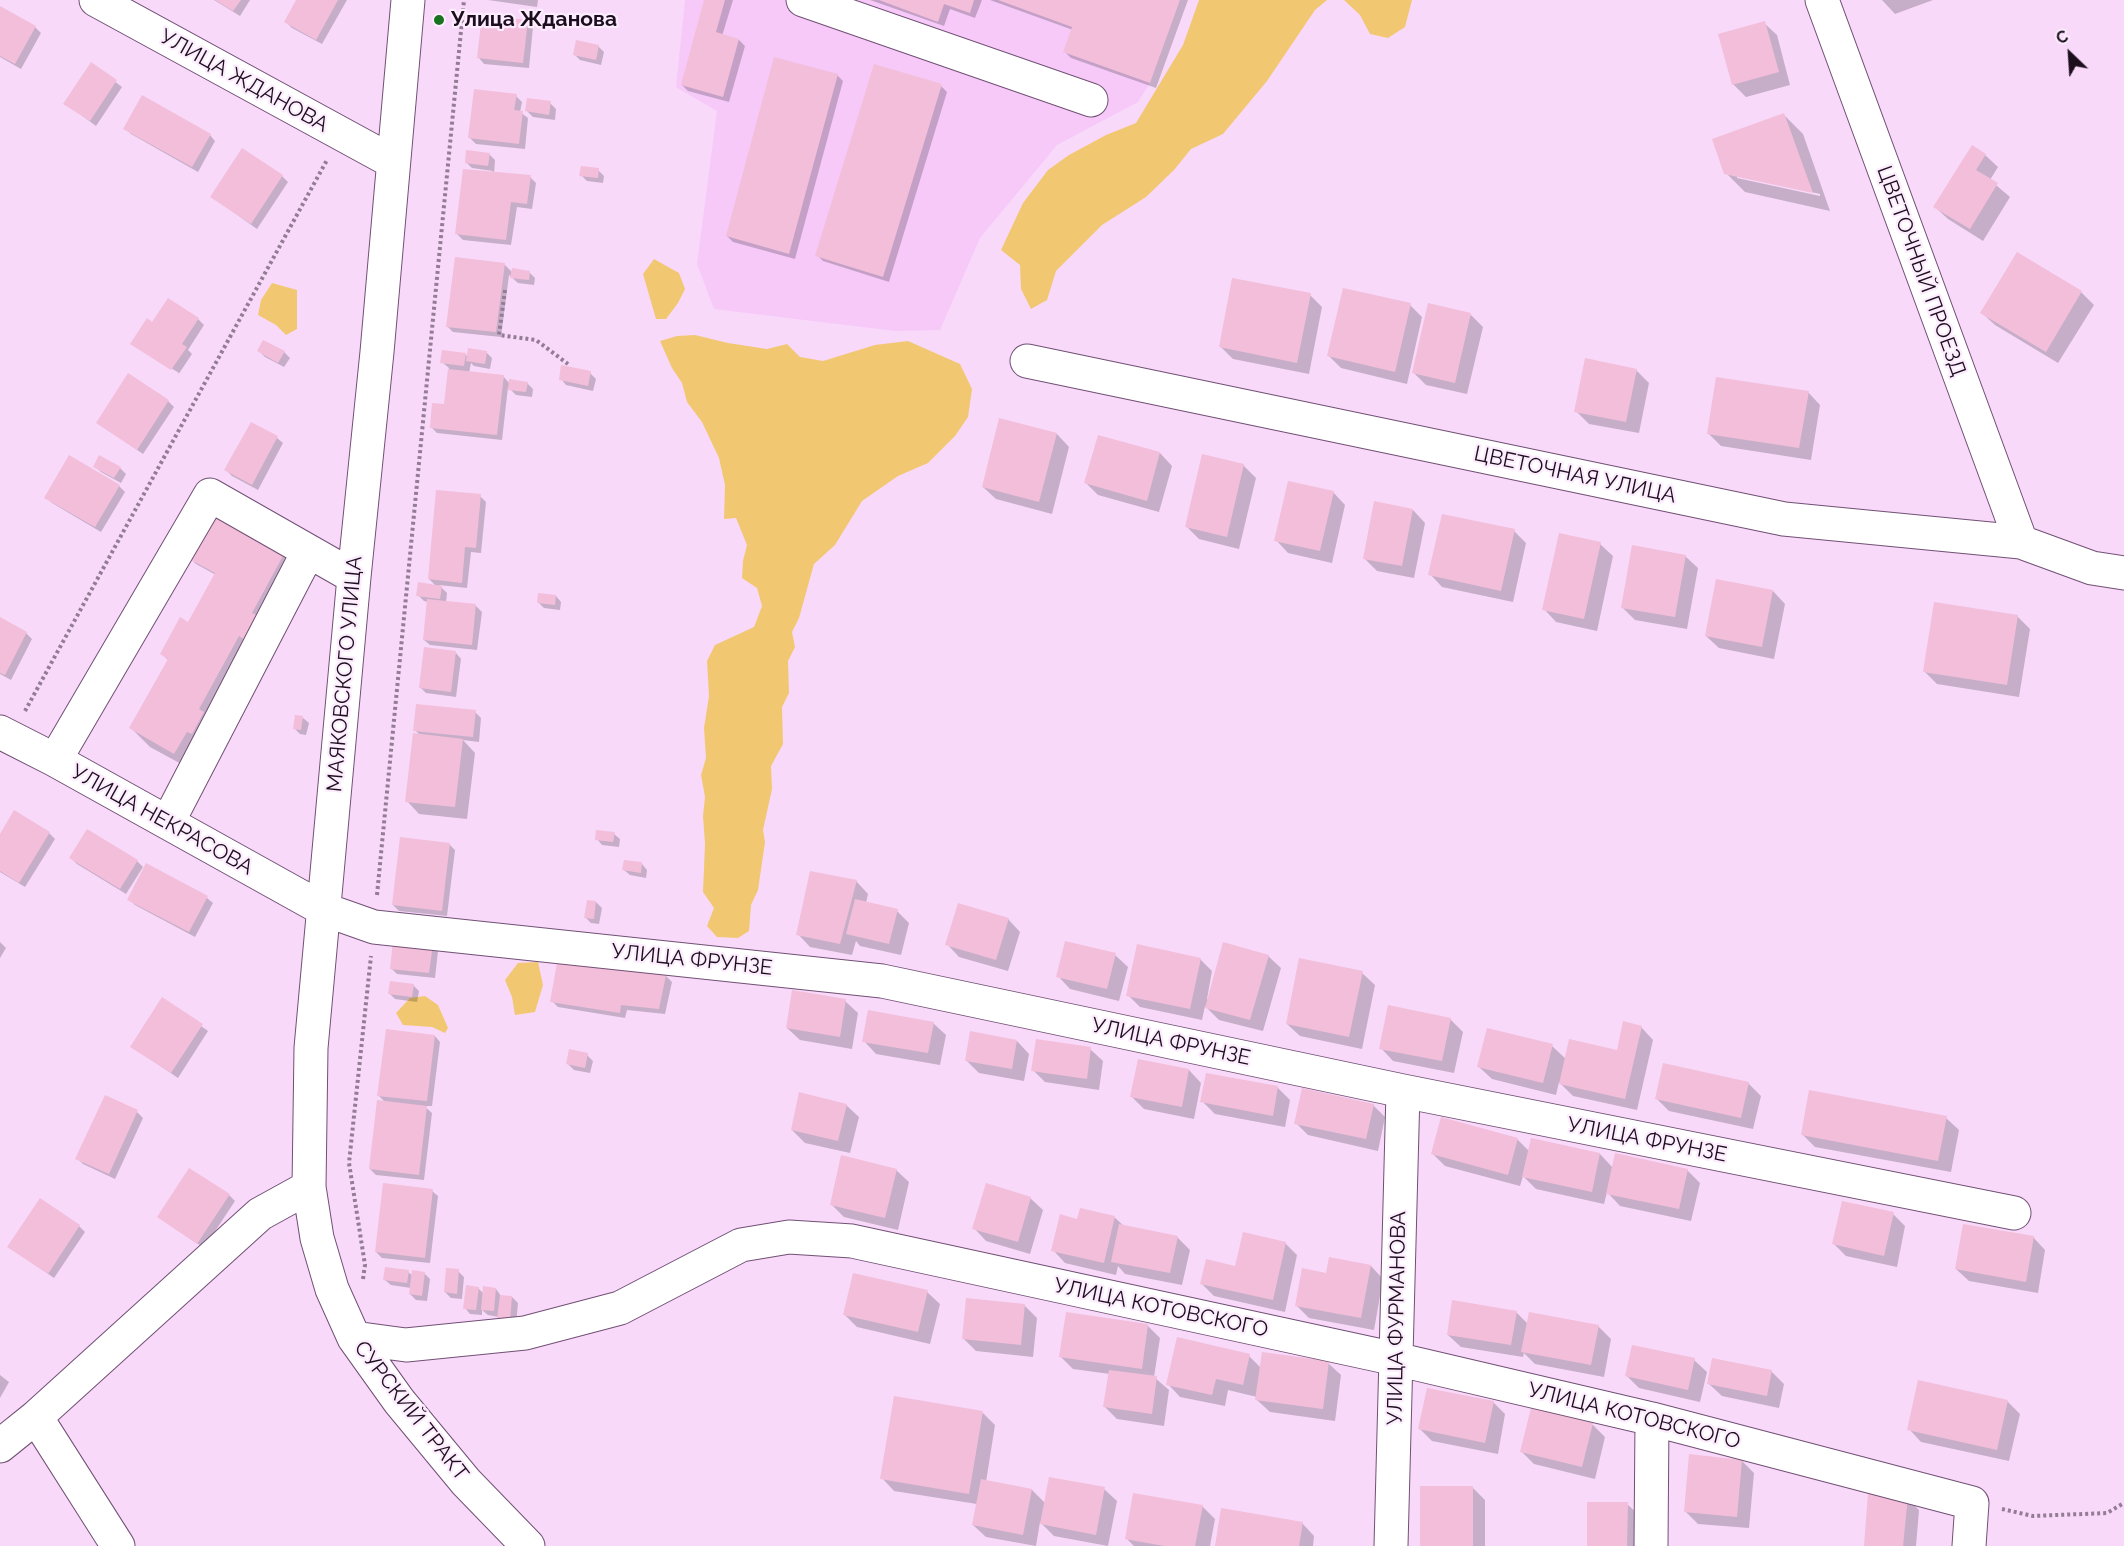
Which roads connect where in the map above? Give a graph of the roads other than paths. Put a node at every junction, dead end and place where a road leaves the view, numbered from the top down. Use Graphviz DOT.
graph roads {
  1 [pos="96,0"];
  2 [pos="408,0"];
  3 [pos="803,0"];
  4 [pos="1822,0"];
  5 [pos="1091,100"];
  6 [pos="393,162"];
  7 [pos="1027,361"];
  8 [pos="2021,542"];
  9 [pos="308,552"];
  10 [pos="2124,573"];
  11 [pos="354,577"];
  12 [pos="3,742"];
  13 [pos="55,760"];
  14 [pos="168,822"];
  15 [pos="323,909"];
  16 [pos="1402,1091"];
  17 [pos="309,1187"];
  18 [pos="2014,1213"];
  19 [pos="354,1338"];
  20 [pos="1396,1359"];
  21 [pos="36,1417"];
  22 [pos="1652,1419"];
  23 [pos="0,1446"];
  24 [pos="498,1533"];
  25 [pos="118,1546"];
  26 [pos="528,1546"];
  27 [pos="1391,1546"];
  28 [pos="1651,1546"];
  29 [pos="1969,1546"];
  1 -- 6 [label="street, УЛИЦА ЖДАНОВА"];
  2 -- 6 [label="street, МАЯКОВСКОГО УЛИЦА"];
  3 -- 5 [label="street"];
  4 -- 8 [label="street, ЦВЕТОЧНЫЙ ПРОЕЗД"];
  6 -- 11 [label="street, МАЯКОВСКОГО УЛИЦА"];
  7 -- 8 [label="street, ЦВЕТОЧНАЯ УЛИЦА"];
  8 -- 10 [label="street, ЦВЕТОЧНАЯ УЛИЦА"];
  9 -- 11 [label="street"];
  9 -- 13 [label="street"];
  9 -- 14 [label="street"];
  11 -- 15 [label="street, МАЯКОВСКОГО УЛИЦА"];
  12 -- 13 [label="street, УЛИЦА НЕКРАСОВА"];
  13 -- 14 [label="street, УЛИЦА НЕКРАСОВА"];
  14 -- 15 [label="street, УЛИЦА НЕКРАСОВА"];
  15 -- 16 [label="street, УЛИЦА ФРУНЗЕ"];
  15 -- 17 [label="street, МАЯКОВСКОГО УЛИЦА"];
  16 -- 18 [label="street, УЛИЦА ФРУНЗЕ"];
  16 -- 20 [label="street, УЛИЦА ФУРМАНОВА"];
  17 -- 19 [label="street, СУРСКИЙ ТРАКТ"];
  17 -- 21 [label="street"];
  19 -- 20 [label="street, УЛИЦА КОТОВСКОГО"];
  19 -- 24 [label="street, СУРСКИЙ ТРАКТ"];
  20 -- 22 [label="street, УЛИЦА КОТОВСКОГО"];
  20 -- 27 [label="street, УЛИЦА ФУРМАНОВА"];
  21 -- 23 [label="street"];
  21 -- 25 [label="street"];
  22 -- 28 [label="street"];
  22 -- 29 [label="street, УЛИЦА КОТОВСКОГО"];
  24 -- 26 [label="street, СУРСКИЙ ТРАКТ"];
}
